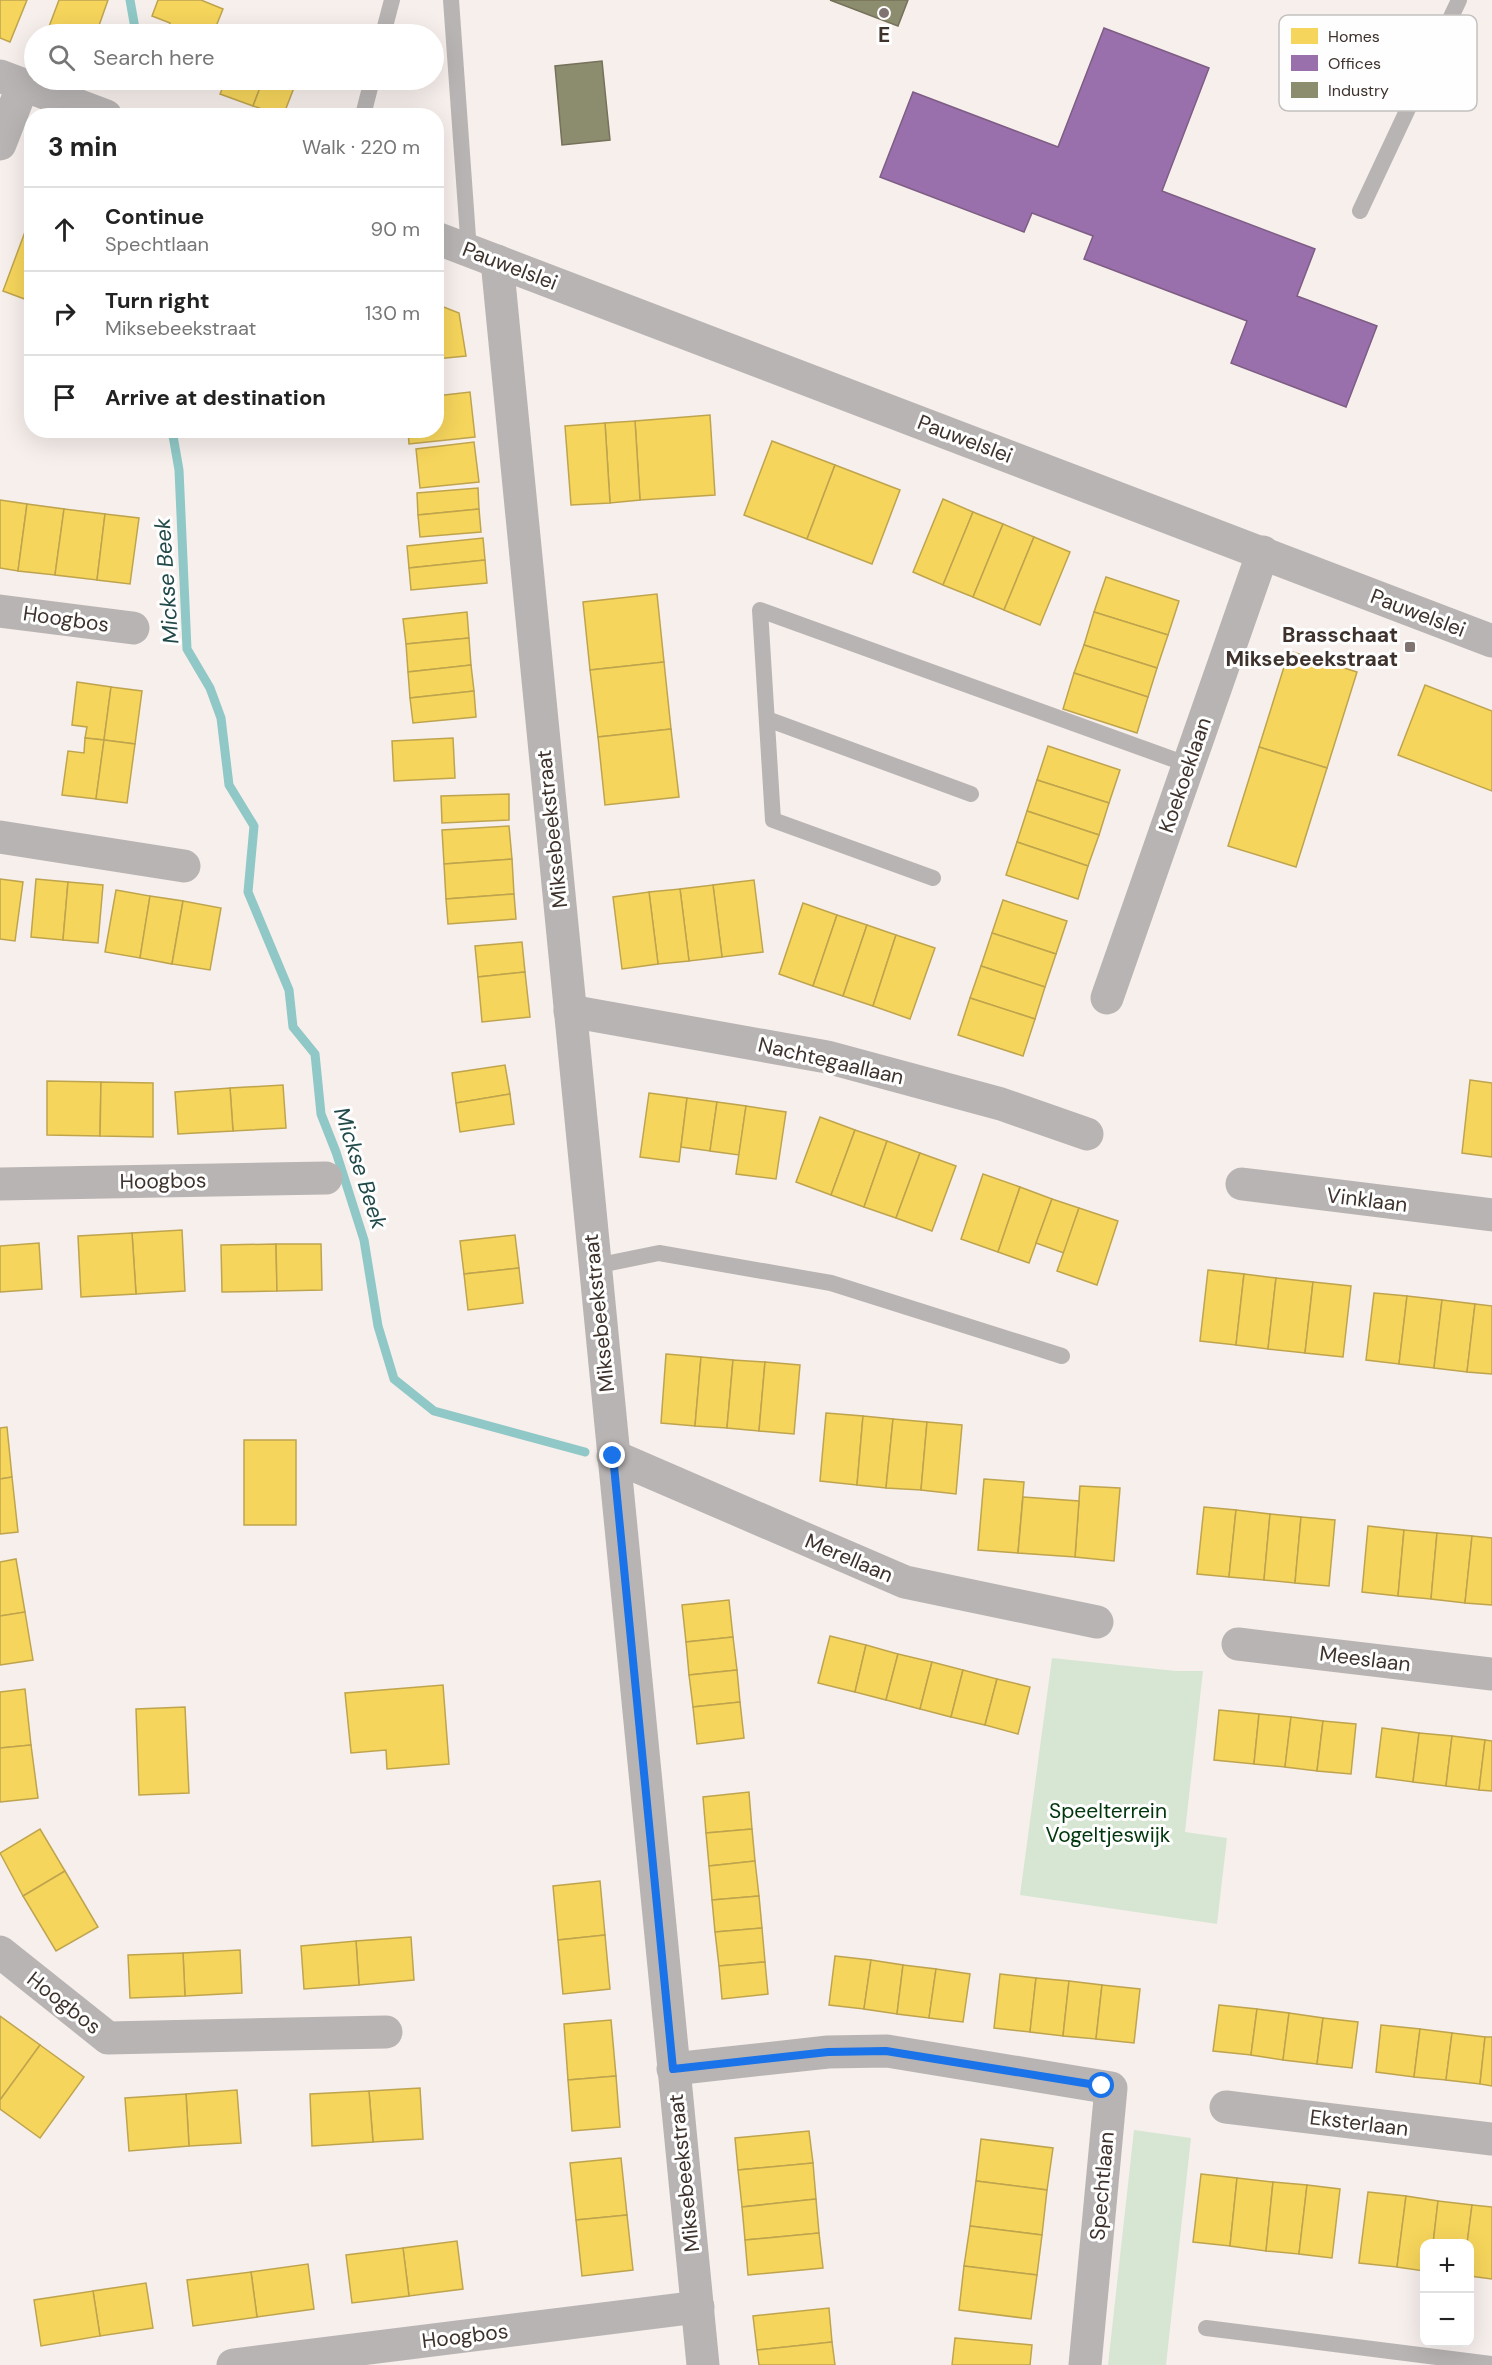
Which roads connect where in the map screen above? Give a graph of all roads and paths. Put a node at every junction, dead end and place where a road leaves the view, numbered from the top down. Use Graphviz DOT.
graph roads {
  1 [pos="392,0"];
  2 [pos="451,0"];
  3 [pos="1459,0"];
  4 [pos="1452,15"];
  5 [pos="386,24"];
  6 [pos="12,80"];
  7 [pos="38,90"];
  8 [pos="369,90"];
  9 [pos="85,108"];
  10 [pos="365,108"];
  11 [pos="1407,111"];
  12 [pos="0,144"];
  13 [pos="1360,211"];
  14 [pos="444,241"];
  15 [pos="483,256"];
  16 [pos="1263,552"];
  17 [pos="0,610"];
  18 [pos="133,628"];
  19 [pos="1492,642"];
  20 [pos="767,719"];
  21 [pos="1189,765"];
  22 [pos="971,794"];
  23 [pos="0,837"];
  24 [pos="184,866"];
  25 [pos="933,878"];
  26 [pos="1107,998"];
  27 [pos="570,1011"];
  28 [pos="1087,1134"];
  29 [pos="326,1178"];
  30 [pos="0,1184"];
  31 [pos="1242,1184"];
  32 [pos="1492,1215"];
  33 [pos="595,1266"];
  34 [pos="1062,1356"];
  35 [pos="613,1456"];
  36 [pos="1097,1622"];
  37 [pos="1238,1644"];
  38 [pos="1492,1674"];
  39 [pos="0,1952"];
  40 [pos="386,2032"];
  41 [pos="673,2069"];
  42 [pos="1226,2107"];
  43 [pos="1492,2139"];
  44 [pos="698,2307"];
  45 [pos="1206,2328"];
  46 [pos="1492,2364"];
  47 [pos="233,2365"];
  48 [pos="704,2365"];
  49 [pos="1085,2365"];
  1 -- 5 [label="lane"];
  2 -- 15 [label="lane"];
  3 -- 4 [label="lane"];
  6 -- 12 [label="street"];
  7 -- 9 [label="street"];
  8 -- 10 [label="lane"];
  11 -- 13 [label="lane"];
  14 -- 15 [label="street, Pauwelslei"];
  15 -- 16 [label="street, Pauwelslei"];
  15 -- 27 [label="street, Miksebeekstraat"];
  16 -- 19 [label="street, Pauwelslei"];
  16 -- 21 [label="street, Koekoeklaan"];
  17 -- 18 [label="street, Hoogbos"];
  20 -- 21 [label="lane"];
  20 -- 22 [label="lane"];
  20 -- 25 [label="lane"];
  21 -- 26 [label="street, Koekoeklaan"];
  23 -- 24 [label="street"];
  27 -- 28 [label="street, Nachtegaallaan"];
  27 -- 33 [label="street, Miksebeekstraat"];
  29 -- 30 [label="street, Hoogbos"];
  31 -- 32 [label="street, Vinklaan"];
  33 -- 34 [label="lane"];
  33 -- 35 [label="street, Miksebeekstraat"];
  35 -- 36 [label="street, Merellaan"];
  35 -- 41 [label="street, Miksebeekstraat"];
  37 -- 38 [label="street, Meeslaan"];
  39 -- 40 [label="street, Hoogbos"];
  41 -- 44 [label="street, Miksebeekstraat"];
  41 -- 49 [label="street, Spechtlaan"];
  42 -- 43 [label="street, Eksterlaan"];
  44 -- 47 [label="street, Hoogbos"];
  44 -- 48 [label="street, Miksebeekstraat"];
  45 -- 46 [label="lane"];
}
